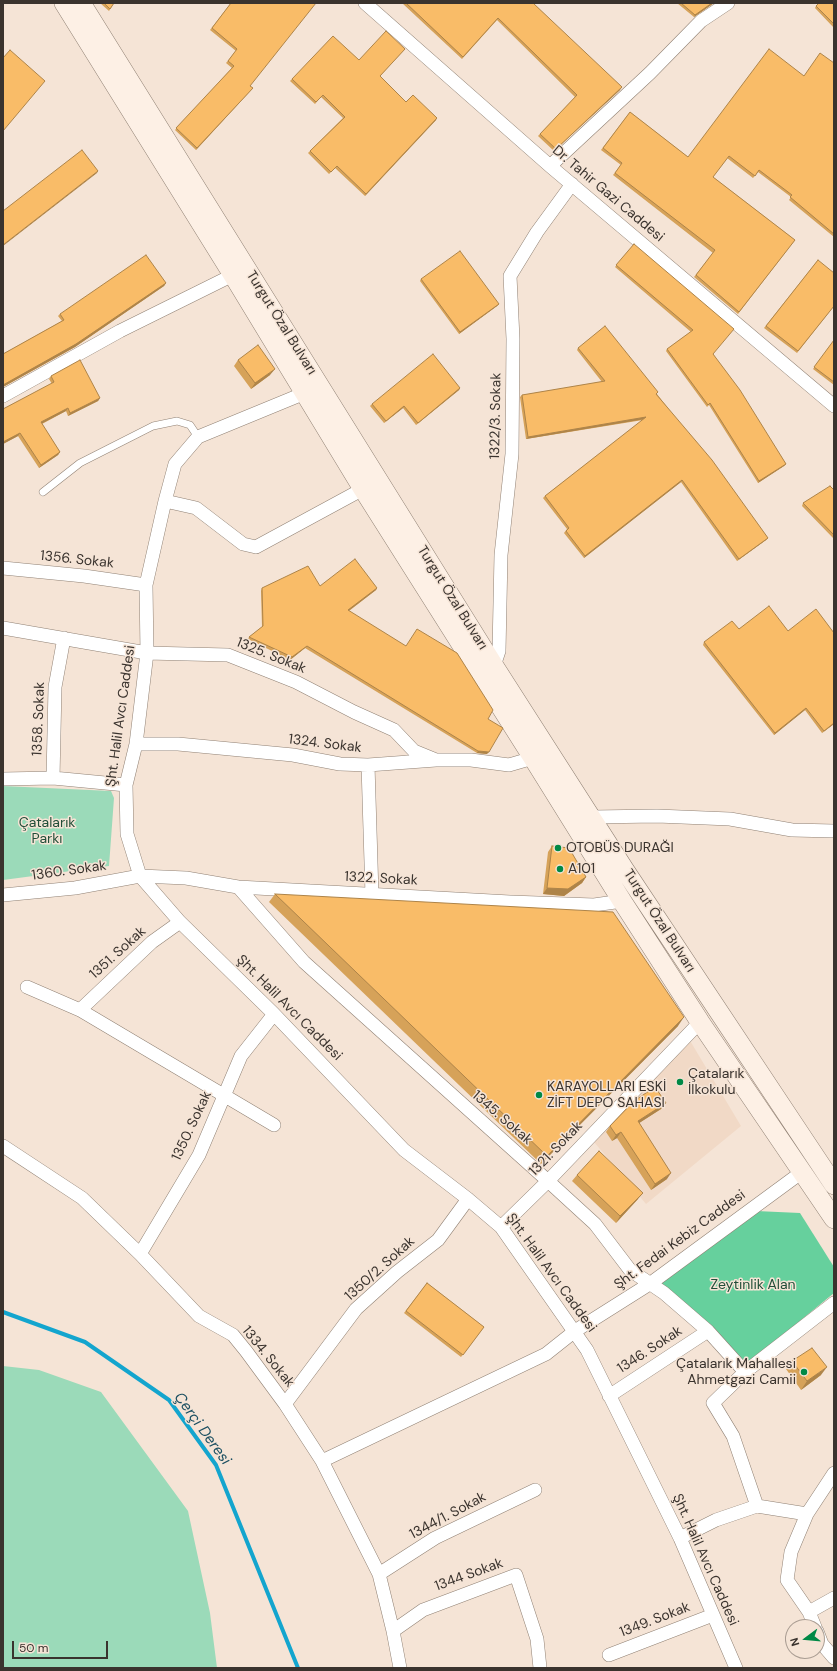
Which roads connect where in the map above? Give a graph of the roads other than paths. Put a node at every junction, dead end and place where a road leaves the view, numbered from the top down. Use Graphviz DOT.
graph roads {
  1 [pos="64,3"];
  2 [pos="81,3"];
  3 [pos="364,3"];
  4 [pos="728,3"];
  5 [pos="550,166"];
  6 [pos="572,184"];
  7 [pos="233,275"];
  8 [pos="305,393"];
  9 [pos="3,396"];
  10 [pos="834,406"];
  11 [pos="198,437"];
  12 [pos="363,489"];
  13 [pos="43,492"];
  14 [pos="164,501"];
  15 [pos="3,568"];
  16 [pos="146,585"];
  17 [pos="3,628"];
  18 [pos="64,638"];
  19 [pos="147,653"];
  20 [pos="494,666"];
  21 [pos="136,744"];
  22 [pos="533,758"];
  23 [pos="436,760"];
  24 [pos="368,765"];
  25 [pos="53,778"];
  26 [pos="3,779"];
  27 [pos="126,786"];
  28 [pos="593,818"];
  29 [pos="834,831"];
  30 [pos="140,876"];
  31 [pos="238,887"];
  32 [pos="3,895"];
  33 [pos="372,895"];
  34 [pos="622,901"];
  35 [pos="180,922"];
  36 [pos="27,987"];
  37 [pos="80,1010"];
  38 [pos="274,1014"];
  39 [pos="700,1022"];
  40 [pos="225,1095"];
  41 [pos="274,1125"];
  42 [pos="3,1146"];
  43 [pos="802,1172"];
  44 [pos="548,1180"];
  45 [pos="834,1185"];
  46 [pos="468,1199"];
  47 [pos="834,1219"];
  48 [pos="501,1227"];
  49 [pos="140,1254"];
  50 [pos="651,1283"];
  51 [pos="834,1303"];
  52 [pos="575,1331"];
  53 [pos="708,1331"];
  54 [pos="745,1372"];
  55 [pos="609,1396"];
  56 [pos="285,1404"];
  57 [pos="322,1461"];
  58 [pos="834,1473"];
  59 [pos="535,1490"];
  60 [pos="757,1506"];
  61 [pos="807,1514"];
  62 [pos="680,1538"];
  63 [pos="379,1574"];
  64 [pos="834,1598"];
  65 [pos="808,1612"];
  66 [pos="713,1615"];
  67 [pos="811,1619"];
  68 [pos="393,1631"];
  69 [pos="825,1648"];
  70 [pos="609,1655"];
  71 [pos="834,1658"];
  72 [pos="400,1668"];
  73 [pos="540,1668"];
  74 [pos="736,1668"];
  1 -- 7 [label="main road, Turgut Özal Bulvarı"];
  2 -- 20 [label="main road, Turgut Özal Bulvarı"];
  3 -- 5 [label="street, Dr. Tahir Gazi Caddesi"];
  4 -- 5 [label="street"];
  5 -- 6 [label="street, Dr. Tahir Gazi Caddesi"];
  6 -- 10 [label="street, Dr. Tahir Gazi Caddesi"];
  6 -- 20 [label="street, 1322/3. Sokak"];
  7 -- 8 [label="main road, Turgut Özal Bulvarı"];
  7 -- 9 [label="street"];
  8 -- 11 [label="street"];
  8 -- 12 [label="main road, Turgut Özal Bulvarı"];
  11 -- 13 [label="lane"];
  11 -- 14 [label="street, Şht. Halil Avcı Caddesi"];
  12 -- 14 [label="street"];
  12 -- 22 [label="main road, Turgut Özal Bulvarı"];
  14 -- 16 [label="street, Şht. Halil Avcı Caddesi"];
  15 -- 16 [label="street, 1356. Sokak"];
  16 -- 19 [label="street, Şht. Halil Avcı Caddesi"];
  17 -- 18 [label="street, 1325. Sokak"];
  18 -- 19 [label="street, 1325. Sokak"];
  18 -- 25 [label="street, 1358. Sokak"];
  19 -- 21 [label="street, Şht. Halil Avcı Caddesi"];
  19 -- 23 [label="street, 1325. Sokak"];
  20 -- 28 [label="main road, Turgut Özal Bulvarı"];
  21 -- 24 [label="street, 1324. Sokak"];
  21 -- 27 [label="street, Şht. Halil Avcı Caddesi"];
  22 -- 23 [label="street, 1324. Sokak"];
  22 -- 34 [label="main road, Turgut Özal Bulvarı"];
  23 -- 24 [label="street, 1324. Sokak"];
  24 -- 33 [label="street"];
  25 -- 26 [label="street"];
  25 -- 27 [label="street"];
  27 -- 30 [label="street, Şht. Halil Avcı Caddesi"];
  28 -- 29 [label="street"];
  28 -- 45 [label="main road, Turgut Özal Bulvarı"];
  30 -- 31 [label="street, 1322. Sokak"];
  30 -- 32 [label="street, 1360. Sokak"];
  30 -- 35 [label="street, Şht. Halil Avcı Caddesi"];
  31 -- 33 [label="street, 1322. Sokak"];
  31 -- 44 [label="street, 1345. Sokak"];
  33 -- 34 [label="street, 1322. Sokak"];
  34 -- 39 [label="main road, Turgut Özal Bulvarı"];
  35 -- 37 [label="street, 1351. Sokak"];
  35 -- 38 [label="street, Şht. Halil Avcı Caddesi"];
  36 -- 37 [label="street"];
  37 -- 40 [label="street"];
  38 -- 40 [label="street, 1350. Sokak"];
  38 -- 46 [label="street, Şht. Halil Avcı Caddesi"];
  39 -- 43 [label="main road, Turgut Özal Bulvarı"];
  39 -- 44 [label="street, 1321. Sokak"];
  40 -- 41 [label="street"];
  40 -- 49 [label="street, 1350. Sokak"];
  42 -- 49 [label="street, 1334. Sokak"];
  43 -- 47 [label="main road, Turgut Özal Bulvarı"];
  43 -- 50 [label="street, Şht. Fedai Kebiz Caddesi"];
  44 -- 48 [label="street, 1321. Sokak"];
  44 -- 50 [label="street, 1345. Sokak"];
  46 -- 48 [label="street, Şht. Halil Avcı Caddesi"];
  46 -- 56 [label="street, 1350/2. Sokak"];
  48 -- 52 [label="street, Şht. Halil Avcı Caddesi"];
  49 -- 56 [label="street, 1334. Sokak"];
  50 -- 52 [label="street, Şht. Fedai Kebiz Caddesi"];
  50 -- 53 [label="street, 1345. Sokak"];
  51 -- 54 [label="street"];
  52 -- 55 [label="street, Şht. Halil Avcı Caddesi"];
  52 -- 57 [label="street, Şht. Fedai Kebiz Caddesi"];
  53 -- 54 [label="street, 1345. Sokak"];
  53 -- 55 [label="street, 1346. Sokak"];
  54 -- 60 [label="street"];
  55 -- 62 [label="street, Şht. Halil Avcı Caddesi"];
  56 -- 57 [label="street, 1334. Sokak"];
  57 -- 63 [label="street, 1334. Sokak"];
  58 -- 61 [label="street"];
  59 -- 63 [label="street, 1344/1. Sokak"];
  60 -- 61 [label="street"];
  60 -- 62 [label="street"];
  61 -- 65 [label="street"];
  62 -- 66 [label="street, Şht. Halil Avcı Caddesi"];
  63 -- 68 [label="street, 1334. Sokak"];
  64 -- 65 [label="street"];
  65 -- 67 [label="street"];
  66 -- 70 [label="street, 1349. Sokak"];
  66 -- 74 [label="street, Şht. Halil Avcı Caddesi"];
  68 -- 72 [label="street, 1334. Sokak"];
  68 -- 73 [label="street, 1344 Sokak"];
  69 -- 71 [label="street"];
}
